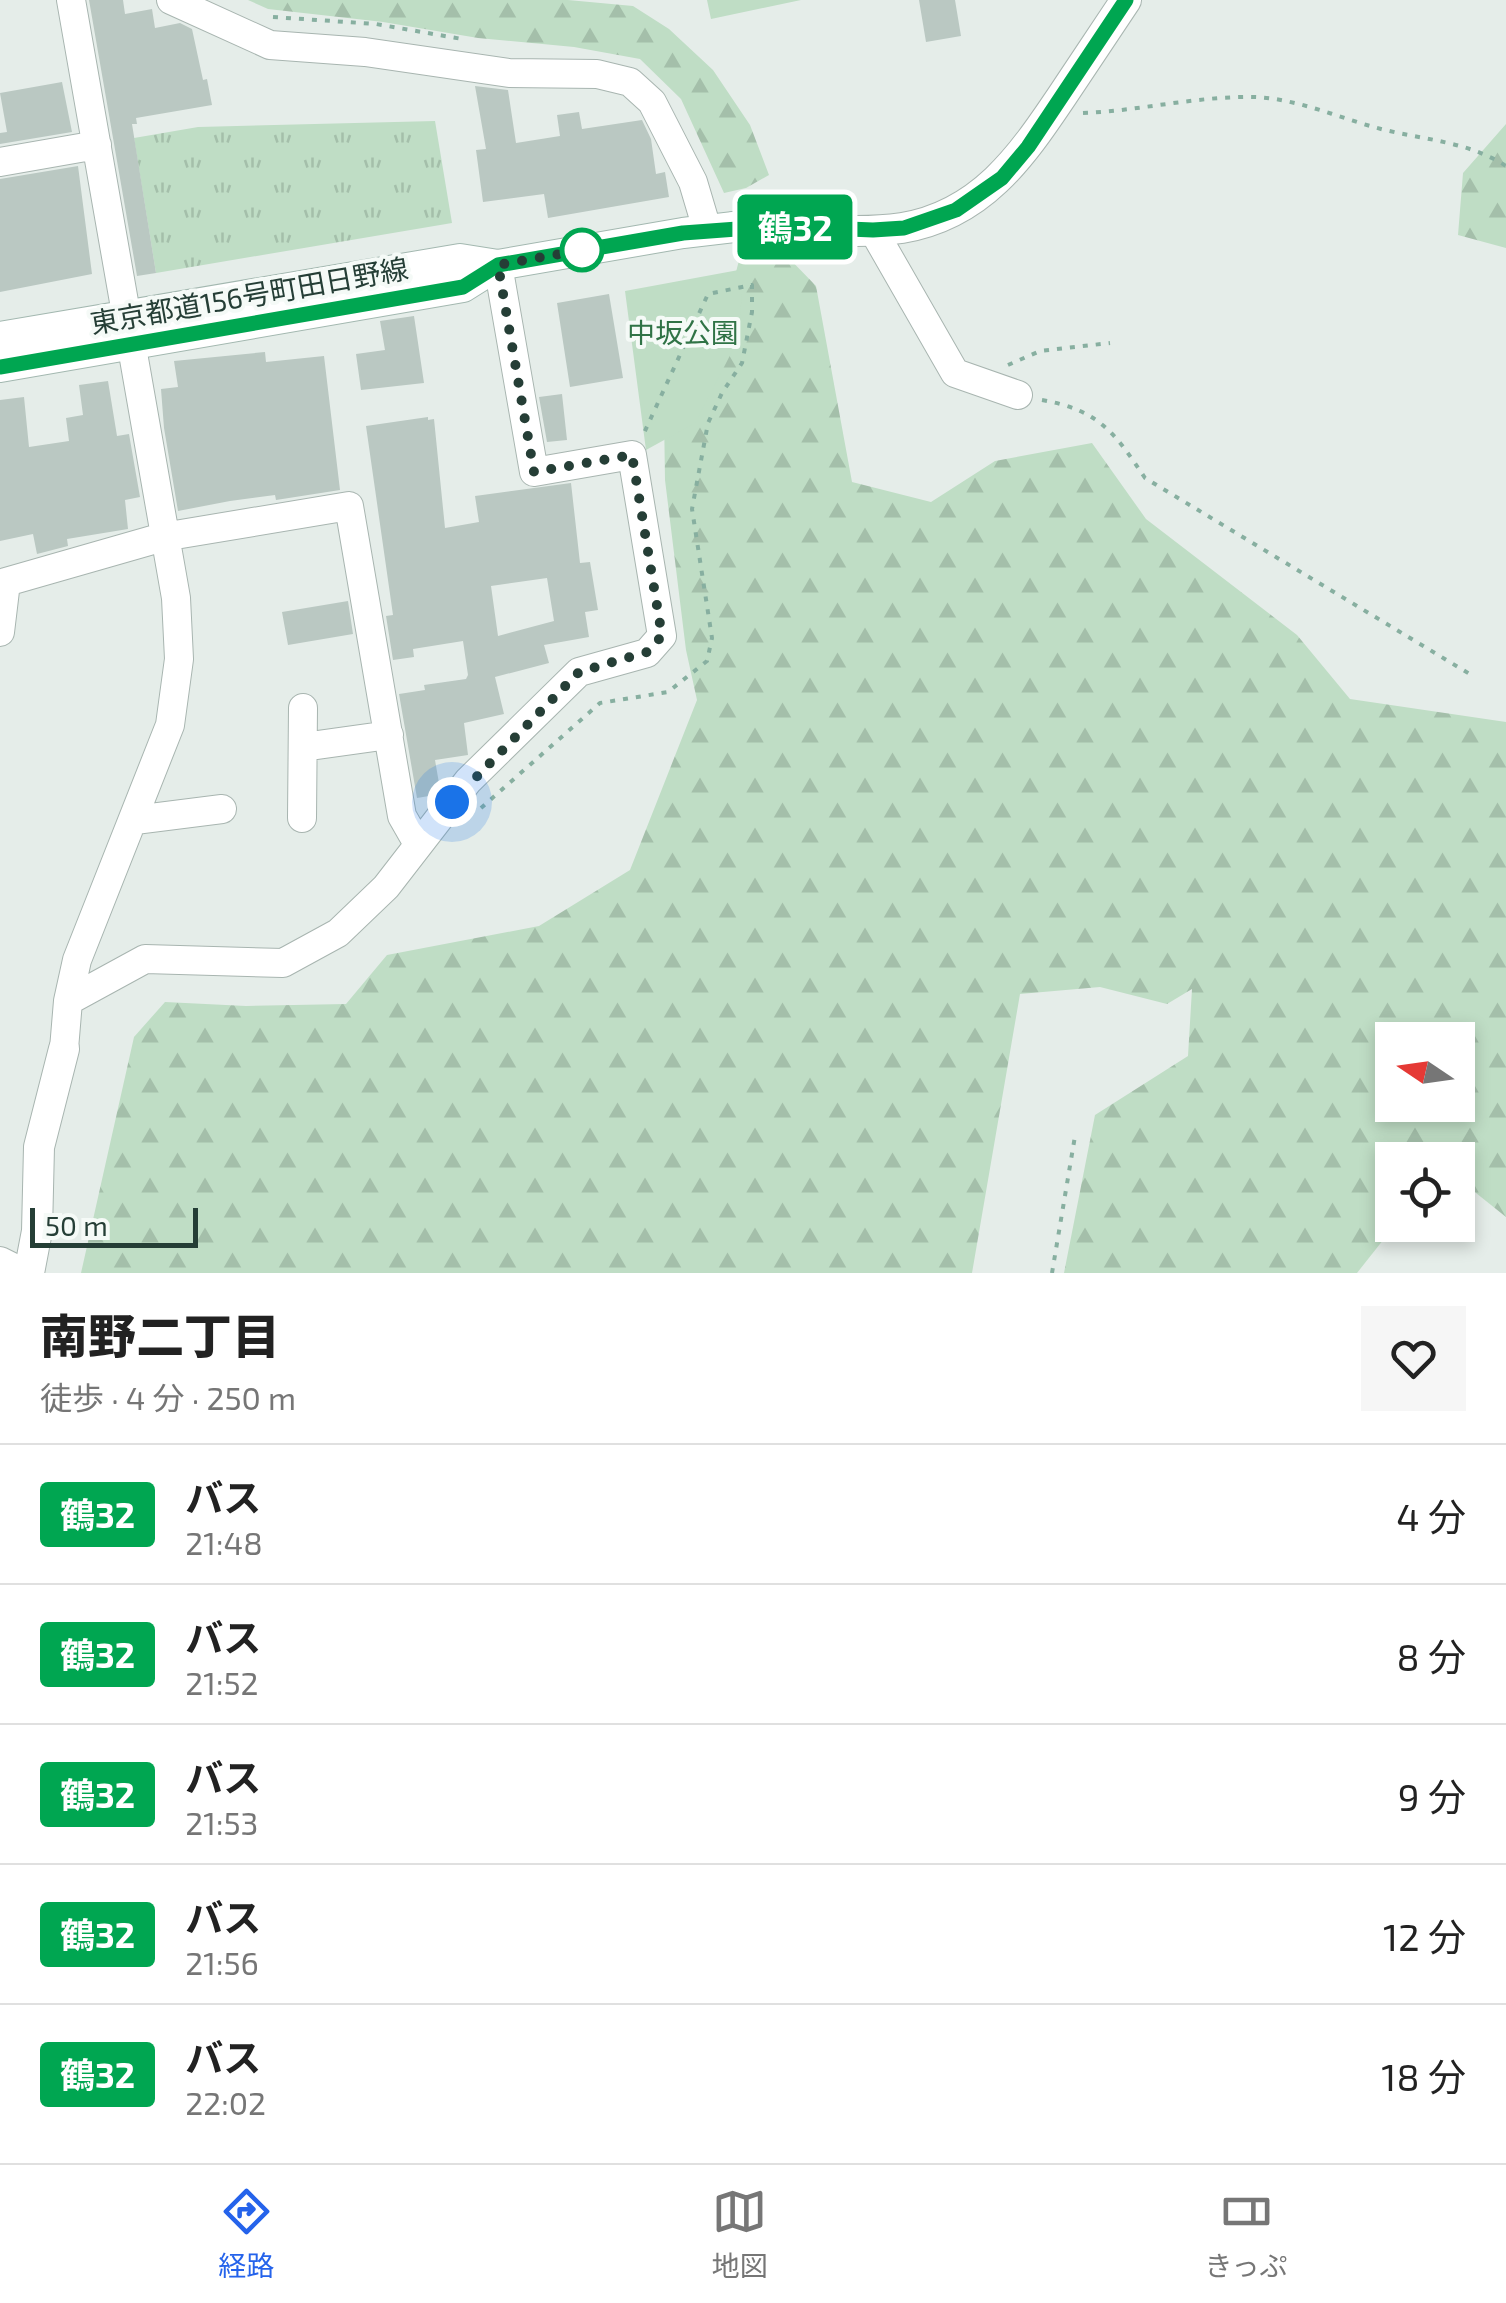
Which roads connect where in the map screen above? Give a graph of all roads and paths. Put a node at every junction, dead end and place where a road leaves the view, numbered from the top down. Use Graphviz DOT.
graph roads {
  1 [pos="71,0"];
  2 [pos="171,0"];
  3 [pos="1126,0"];
  4 [pos="1054,108"];
  5 [pos="97,145"];
  6 [pos="1506,166"];
  7 [pos="5,168"];
  8 [pos="721,228"];
  9 [pos="873,230"];
  10 [pos="498,265"];
  11 [pos="752,285"];
  12 [pos="128,330"];
  13 [pos="0,337"];
  14 [pos="1110,343"];
  15 [pos="0,367"];
  16 [pos="980,382"];
  17 [pos="1018,395"];
  18 [pos="632,455"];
  19 [pos="163,537"];
  20 [pos="0,632"];
  21 [pos="1473,676"];
  22 [pos="303,708"];
  23 [pos="388,736"];
  24 [pos="303,747"];
  25 [pos="222,808"];
  26 [pos="302,818"];
  27 [pos="135,820"];
  28 [pos="418,844"];
  29 [pos="68,1001"];
  30 [pos="64,1049"];
  31 [pos="1074,1136"];
  32 [pos="0,1261"];
  33 [pos="26,1273"];
  34 [pos="1052,1273"];
  1 -- 5 [label="street"];
  2 -- 8 [label="street"];
  3 -- 4 [label="main road, 東京都道156号町田日野線"];
  4 -- 6 [label="path"];
  4 -- 9 [label="main road, 東京都道156号町田日野線"];
  5 -- 7 [label="street"];
  5 -- 12 [label="street"];
  8 -- 9 [label="main road, 東京都道156号町田日野線"];
  8 -- 10 [label="main road, 東京都道156号町田日野線"];
  9 -- 16 [label="street"];
  10 -- 12 [label="main road, 東京都道156号町田日野線"];
  10 -- 18 [label="street"];
  11 -- 18 [label="path"];
  12 -- 13 [label="main road, 東京都道156号町田日野線"];
  12 -- 15 [label="main road, 東京都道156号町田日野線"];
  12 -- 19 [label="street"];
  14 -- 16 [label="path"];
  16 -- 17 [label="street"];
  17 -- 21 [label="path"];
  18 -- 28 [label="street"];
  19 -- 20 [label="street"];
  19 -- 23 [label="street"];
  19 -- 27 [label="street"];
  22 -- 24 [label="street"];
  23 -- 24 [label="street"];
  23 -- 28 [label="street"];
  24 -- 26 [label="street"];
  25 -- 27 [label="street"];
  27 -- 29 [label="street"];
  28 -- 29 [label="street"];
  29 -- 30 [label="street"];
  30 -- 33 [label="main road"];
  31 -- 34 [label="path"];
  32 -- 33 [label="street"];
}
